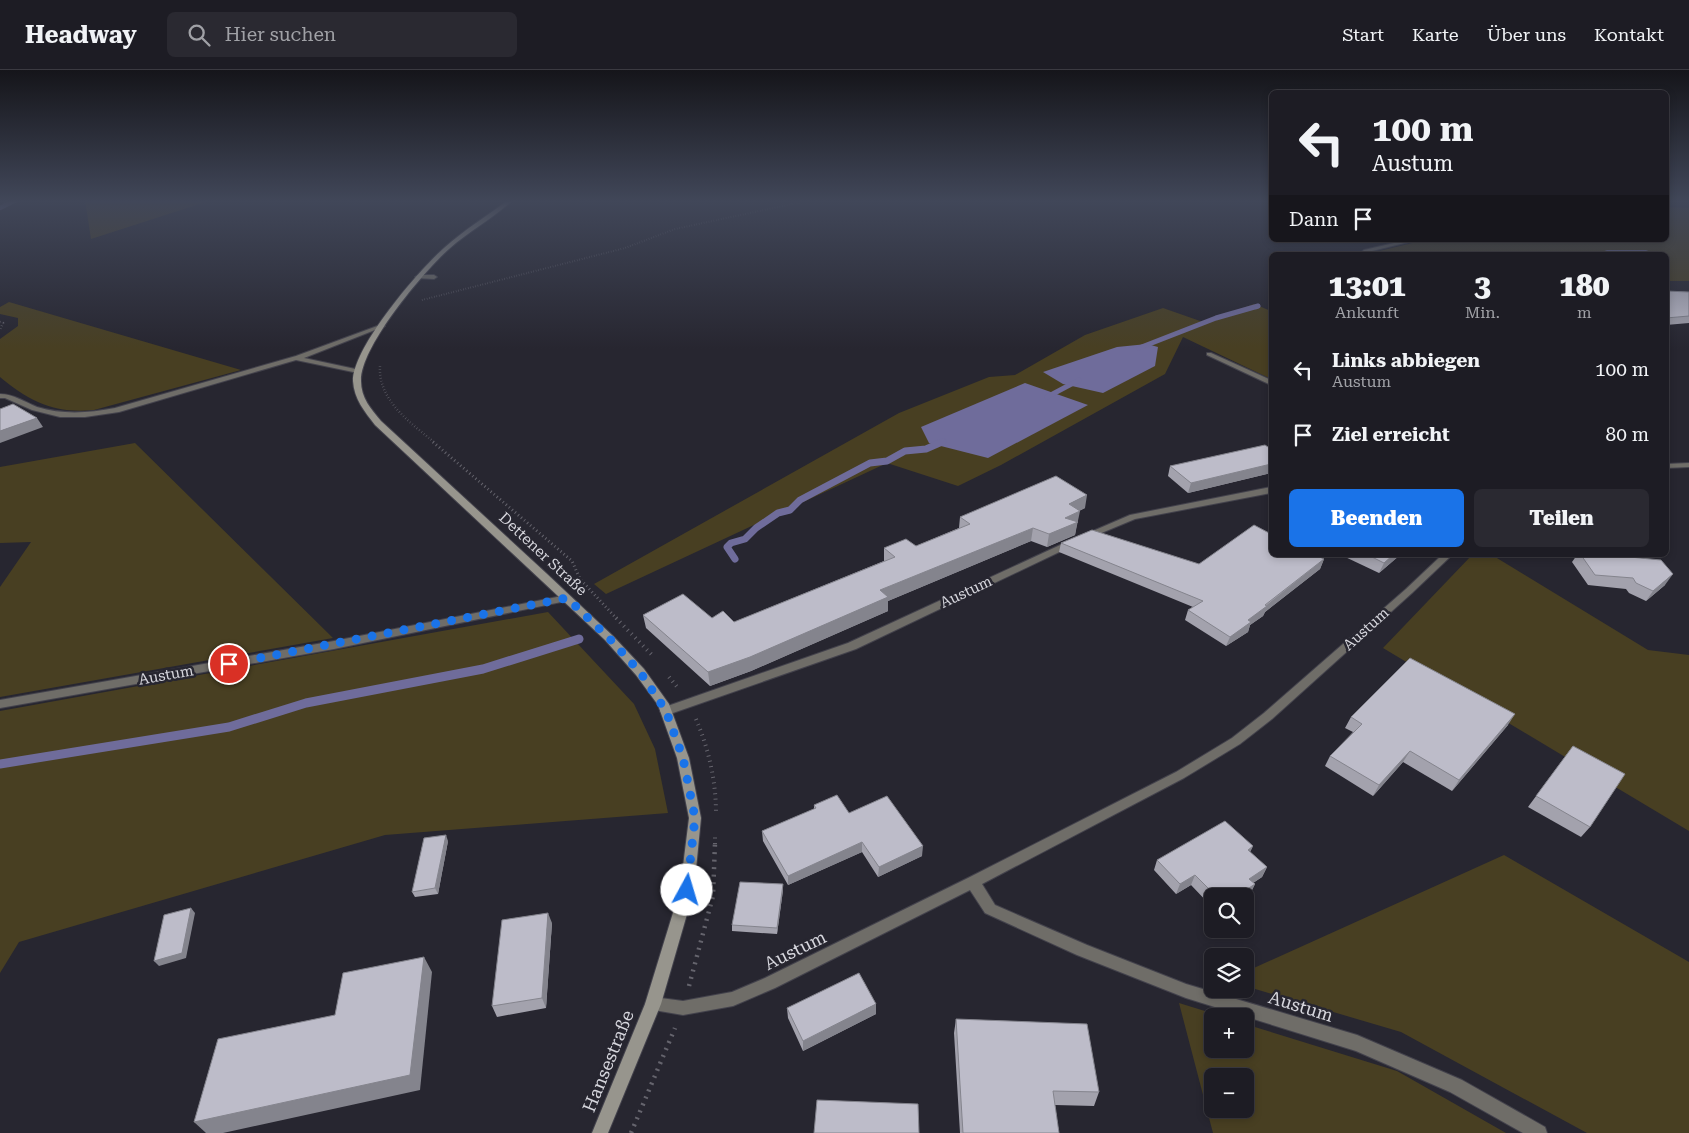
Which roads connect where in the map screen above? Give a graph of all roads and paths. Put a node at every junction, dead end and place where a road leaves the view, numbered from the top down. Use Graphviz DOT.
graph roads {
  1 [pos="445,250"];
  2 [pos="619,250"];
  3 [pos="418,277"];
  4 [pos="434,277"];
  5 [pos="428,298"];
  6 [pos="0,322"];
  7 [pos="382,326"];
  8 [pos="0,330"];
  9 [pos="1209,354"];
  10 [pos="296,358"];
  11 [pos="358,371"];
  12 [pos="1269,382"];
  13 [pos="0,396"];
  14 [pos="1689,465"];
  15 [pos="1669,466"];
  16 [pos="1269,490"];
  17 [pos="1445,557"];
  18 [pos="567,598"];
  19 [pos="0,704"];
  20 [pos="666,711"];
  21 [pos="973,882"];
  22 [pos="653,1004"];
  23 [pos="683,1008"];
  24 [pos="600,1133"];
  25 [pos="631,1133"];
  26 [pos="1539,1133"];
  1 -- 3 [label="street, Dettener Straße"];
  2 -- 5 [label="path"];
  3 -- 4 [label="street"];
  3 -- 7 [label="street, Dettener Straße"];
  6 -- 8 [label="path"];
  7 -- 10 [label="street"];
  7 -- 11 [label="street, Dettener Straße"];
  9 -- 12 [label="street"];
  10 -- 11 [label="street"];
  10 -- 13 [label="street"];
  11 -- 18 [label="street, Dettener Straße"];
  14 -- 15 [label="street"];
  16 -- 20 [label="street, Austum"];
  17 -- 21 [label="street, Austum"];
  18 -- 19 [label="street, Austum"];
  18 -- 20 [label="street, Dettener Straße"];
  20 -- 22 [label="street, Dettener Straße"];
  21 -- 23 [label="street, Austum"];
  21 -- 26 [label="street, Austum"];
  22 -- 23 [label="street, Austum"];
  22 -- 24 [label="street, Hansestraße"];
  23 -- 25 [label="path"];
}
